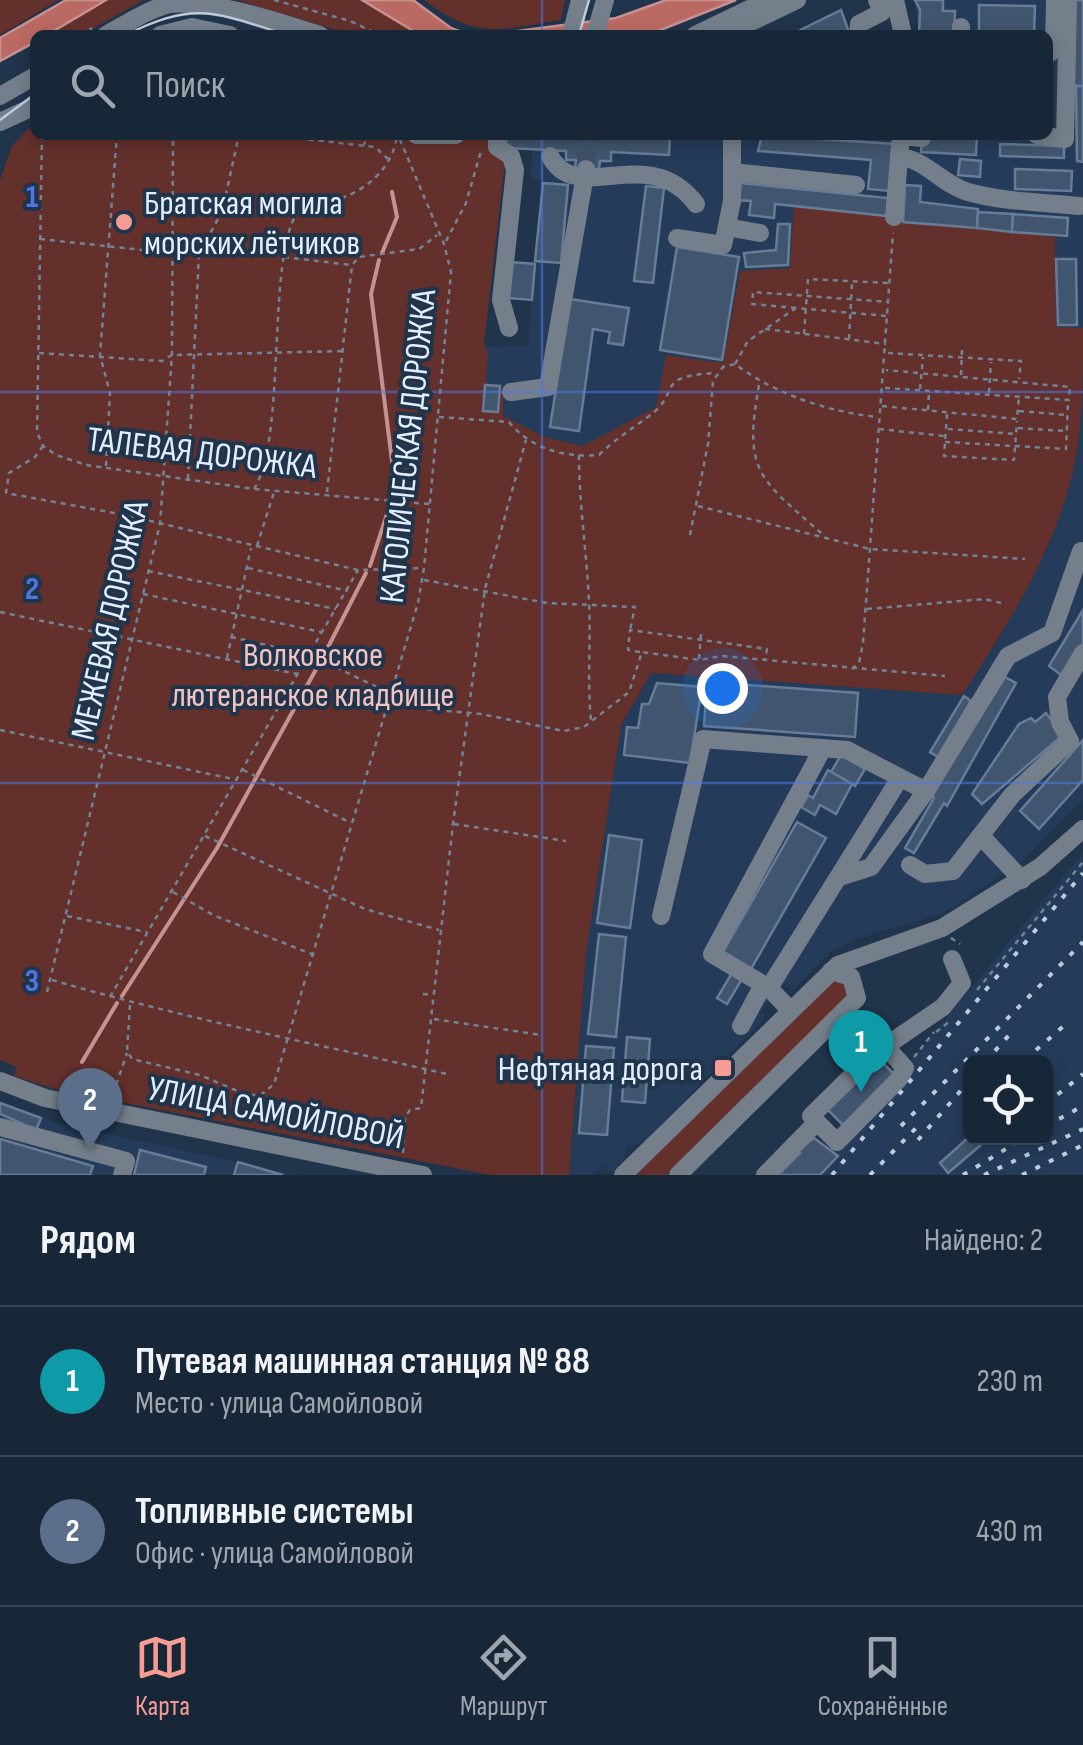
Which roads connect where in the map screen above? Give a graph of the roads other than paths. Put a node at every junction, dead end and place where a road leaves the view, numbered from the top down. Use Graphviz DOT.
graph roads {
  1 [pos="580,0"];
  2 [pos="768,0"];
  3 [pos="797,0"];
  4 [pos="877,0"];
  5 [pos="895,0"];
  6 [pos="573,28"];
  7 [pos="115,30"];
  8 [pos="180,30"];
  9 [pos="206,30"];
  10 [pos="303,30"];
  11 [pos="706,30"];
  12 [pos="734,30"];
  13 [pos="858,30"];
  14 [pos="902,30"];
  15 [pos="1053,51"];
  16 [pos="30,79"];
  17 [pos="0,96"];
  18 [pos="30,108"];
  19 [pos="0,122"];
  20 [pos="1053,137"];
  21 [pos="497,140"];
  22 [pos="732,140"];
  23 [pos="900,140"];
  24 [pos="550,156"];
  25 [pos="899,157"];
  26 [pos="732,172"];
  27 [pos="585,174"];
  28 [pos="856,185"];
  29 [pos="696,204"];
  30 [pos="1079,206"];
  31 [pos="894,217"];
  32 [pos="726,227"];
  33 [pos="760,233"];
  34 [pos="677,238"];
  35 [pos="509,328"];
  36 [pos="511,392"];
  37 [pos="1082,549"];
  38 [pos="1083,653"];
  39 [pos="823,748"];
  40 [pos="900,778"];
  41 [pos="926,792"];
  42 [pos="1083,829"];
  43 [pos="981,836"];
  44 [pos="910,865"];
  45 [pos="840,877"];
  46 [pos="1022,880"];
  47 [pos="661,916"];
  48 [pos="952,959"];
  49 [pos="831,971"];
  50 [pos="766,986"];
  51 [pos="790,1010"];
  52 [pos="741,1026"];
  53 [pos="887,1048"];
  54 [pos="0,1081"];
  55 [pos="0,1093"];
  56 [pos="816,1122"];
  57 [pos="0,1127"];
  58 [pos="647,1154"];
  59 [pos="397,1166"];
  60 [pos="122,1175"];
  61 [pos="368,1175"];
  62 [pos="423,1175"];
  63 [pos="623,1175"];
  64 [pos="631,1175"];
  65 [pos="678,1175"];
  66 [pos="764,1175"];
  1 -- 6 [label="street"];
  2 -- 11 [label="street"];
  3 -- 12 [label="street"];
  4 -- 13 [label="street"];
  5 -- 14 [label="street"];
  7 -- 10 [label="street"];
  8 -- 9 [label="street"];
  15 -- 20 [label="street"];
  16 -- 17 [label="street"];
  18 -- 19 [label="street"];
  21 -- 35 [label="street"];
  22 -- 26 [label="street"];
  23 -- 25 [label="street"];
  24 -- 27 [label="street"];
  25 -- 30 [label="street"];
  25 -- 31 [label="street"];
  26 -- 28 [label="street"];
  26 -- 32 [label="street"];
  27 -- 29 [label="street"];
  27 -- 36 [label="street"];
  32 -- 33 [label="street"];
  32 -- 34 [label="street"];
  37 -- 41 [label="street"];
  38 -- 43 [label="street"];
  39 -- 40 [label="street"];
  39 -- 47 [label="street"];
  39 -- 50 [label="street"];
  40 -- 41 [label="street"];
  40 -- 45 [label="street"];
  41 -- 45 [label="street"];
  42 -- 46 [label="street"];
  43 -- 44 [label="street"];
  43 -- 46 [label="street"];
  45 -- 50 [label="street"];
  46 -- 49 [label="street"];
  48 -- 53 [label="street"];
  49 -- 51 [label="street"];
  49 -- 65 [label="street"];
  50 -- 51 [label="street"];
  50 -- 52 [label="street"];
  51 -- 58 [label="street"];
  53 -- 56 [label="street"];
  53 -- 56 [label="street"];
  54 -- 59 [label="street, УЛИЦА САМОЙЛОВОЙ"];
  55 -- 61 [label="street, УЛИЦА САМОЙЛОВОЙ"];
  56 -- 66 [label="street"];
  57 -- 60 [label="street"];
  58 -- 63 [label="street"];
  58 -- 64 [label="street"];
  59 -- 62 [label="street, УЛИЦА САМОЙЛОВОЙ"];
}
